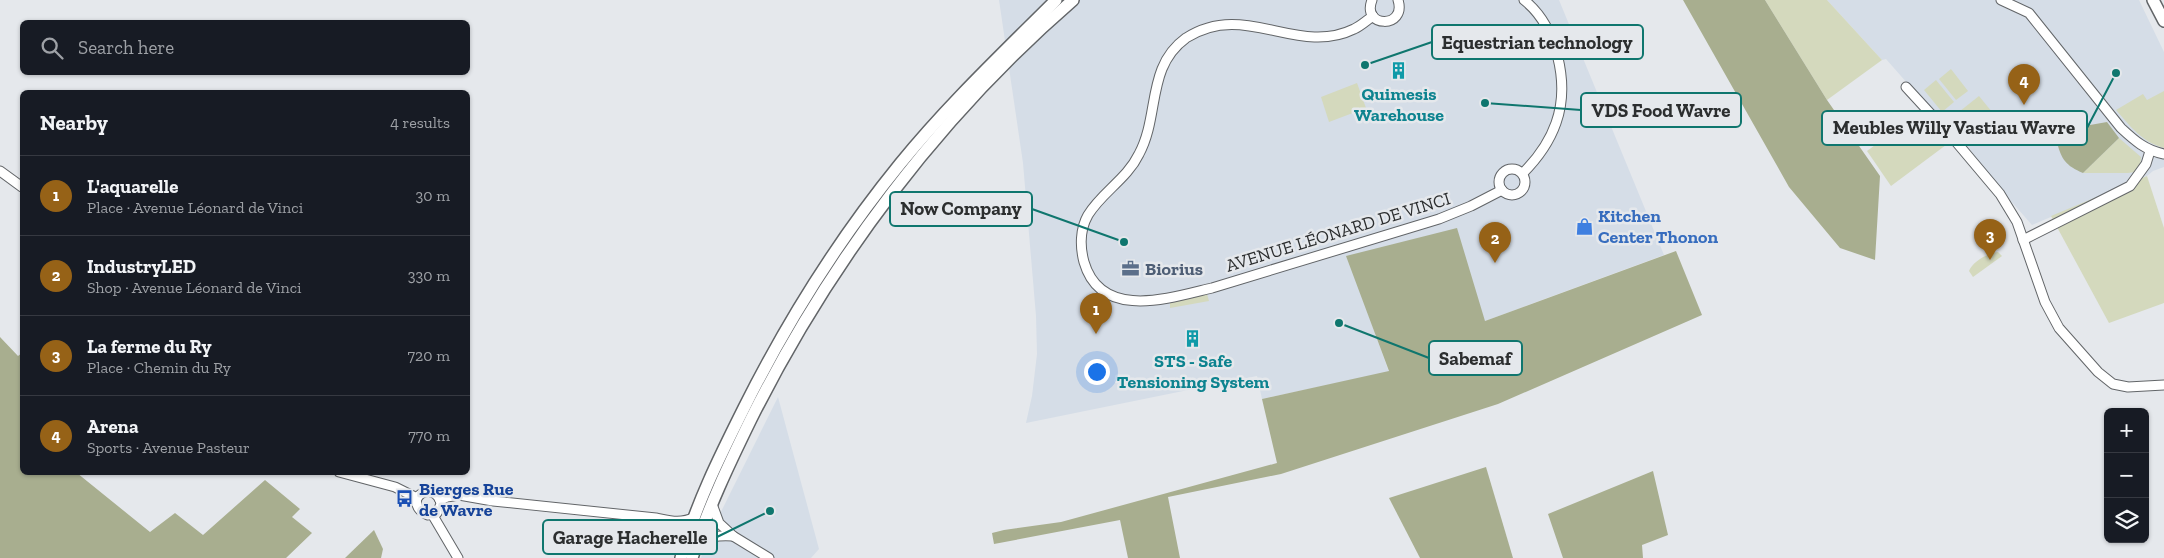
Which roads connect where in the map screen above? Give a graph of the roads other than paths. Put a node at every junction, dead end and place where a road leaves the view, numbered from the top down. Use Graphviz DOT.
graph roads {
  1 [pos="1056,0"];
  2 [pos="1073,0"];
  3 [pos="1372,0"];
  4 [pos="1398,0"];
  5 [pos="1524,0"];
  6 [pos="2001,0"];
  7 [pos="2153,0"];
  8 [pos="1373,16"];
  9 [pos="2164,21"];
  10 [pos="1906,87"];
  11 [pos="2150,151"];
  12 [pos="2164,154"];
  13 [pos="0,170"];
  14 [pos="1522,173"];
  15 [pos="20,185"];
  16 [pos="1502,190"];
  17 [pos="2024,240"];
  18 [pos="2164,385"];
  19 [pos="350,475"];
  20 [pos="417,498"];
  21 [pos="440,500"];
  22 [pos="712,504"];
  23 [pos="432,514"];
  24 [pos="695,516"];
  25 [pos="671,522"];
  26 [pos="733,536"];
  27 [pos="687,554"];
  28 [pos="458,558"];
  29 [pos="769,558"];
  1 -- 24 [label="main road"];
  2 -- 22 [label="main road"];
  3 -- 8 [label="street"];
  4 -- 8 [label="street"];
  5 -- 14 [label="street, AVENUE LÉONARD DE VINCI"];
  6 -- 11 [label="street"];
  7 -- 9 [label="main road"];
  8 -- 16 [label="street, AVENUE LÉONARD DE VINCI"];
  10 -- 17 [label="street"];
  11 -- 12 [label="street"];
  11 -- 17 [label="street"];
  13 -- 15 [label="street"];
  14 -- 16 [label="street"];
  14 -- 16 [label="street, AVENUE LÉONARD DE VINCI"];
  17 -- 18 [label="street"];
  19 -- 20 [label="street"];
  20 -- 21 [label="street"];
  20 -- 23 [label="street"];
  21 -- 23 [label="street"];
  21 -- 25 [label="street"];
  22 -- 26 [label="street"];
  22 -- 27 [label="main road"];
  23 -- 28 [label="street"];
  24 -- 25 [label="street"];
  24 -- 27 [label="main road"];
  25 -- 27 [label="street"];
  26 -- 27 [label="street"];
  26 -- 29 [label="street"];
}
